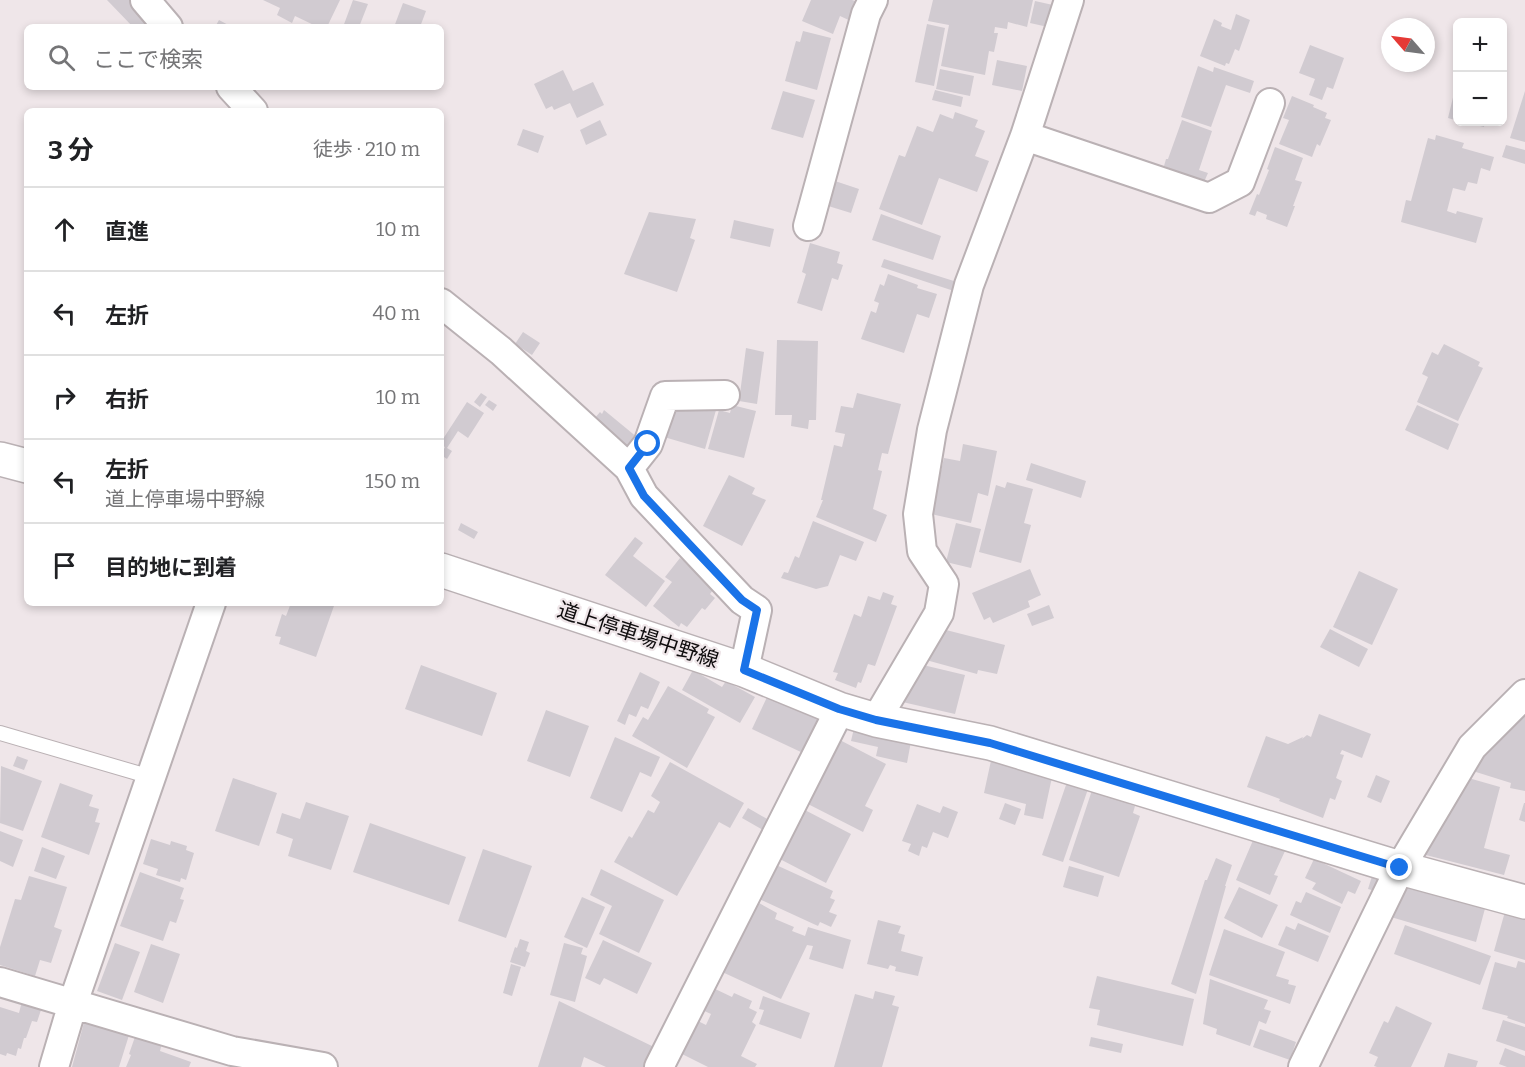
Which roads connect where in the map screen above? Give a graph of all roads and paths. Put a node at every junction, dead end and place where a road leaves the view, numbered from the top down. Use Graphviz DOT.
graph roads {
  1 [pos="145,0"];
  2 [pos="873,0"];
  3 [pos="1069,0"];
  4 [pos="165,24"];
  5 [pos="234,90"];
  6 [pos="1270,103"];
  7 [pos="250,108"];
  8 [pos="1025,136"];
  9 [pos="808,226"];
  10 [pos="444,305"];
  11 [pos="725,395"];
  12 [pos="0,459"];
  13 [pos="24,465"];
  14 [pos="629,468"];
  15 [pos="444,571"];
  16 [pos="210,606"];
  17 [pos="744,670"];
  18 [pos="1525,694"];
  19 [pos="839,709"];
  20 [pos="876,720"];
  21 [pos="0,733"];
  22 [pos="151,777"];
  23 [pos="1400,868"];
  24 [pos="1525,902"];
  25 [pos="0,982"];
  26 [pos="73,1003"];
  27 [pos="54,1067"];
  28 [pos="323,1067"];
  29 [pos="659,1067"];
  30 [pos="1303,1067"];
  1 -- 4 [label="street"];
  2 -- 9 [label="street"];
  3 -- 8 [label="street"];
  5 -- 7 [label="street"];
  6 -- 8 [label="street"];
  8 -- 20 [label="street"];
  10 -- 14 [label="street"];
  11 -- 14 [label="street"];
  12 -- 13 [label="main road"];
  14 -- 17 [label="street"];
  15 -- 17 [label="main road, 道上停車場中野線"];
  16 -- 22 [label="street"];
  17 -- 19 [label="main road, 道上停車場中野線"];
  18 -- 23 [label="street"];
  19 -- 20 [label="main road, 道上停車場中野線"];
  19 -- 29 [label="street"];
  20 -- 23 [label="main road, 道上停車場中野線"];
  21 -- 22 [label="lane"];
  22 -- 26 [label="street"];
  23 -- 24 [label="main road, 道上停車場中野線"];
  23 -- 30 [label="street"];
  25 -- 26 [label="street"];
  26 -- 27 [label="street"];
  26 -- 28 [label="street"];
}
